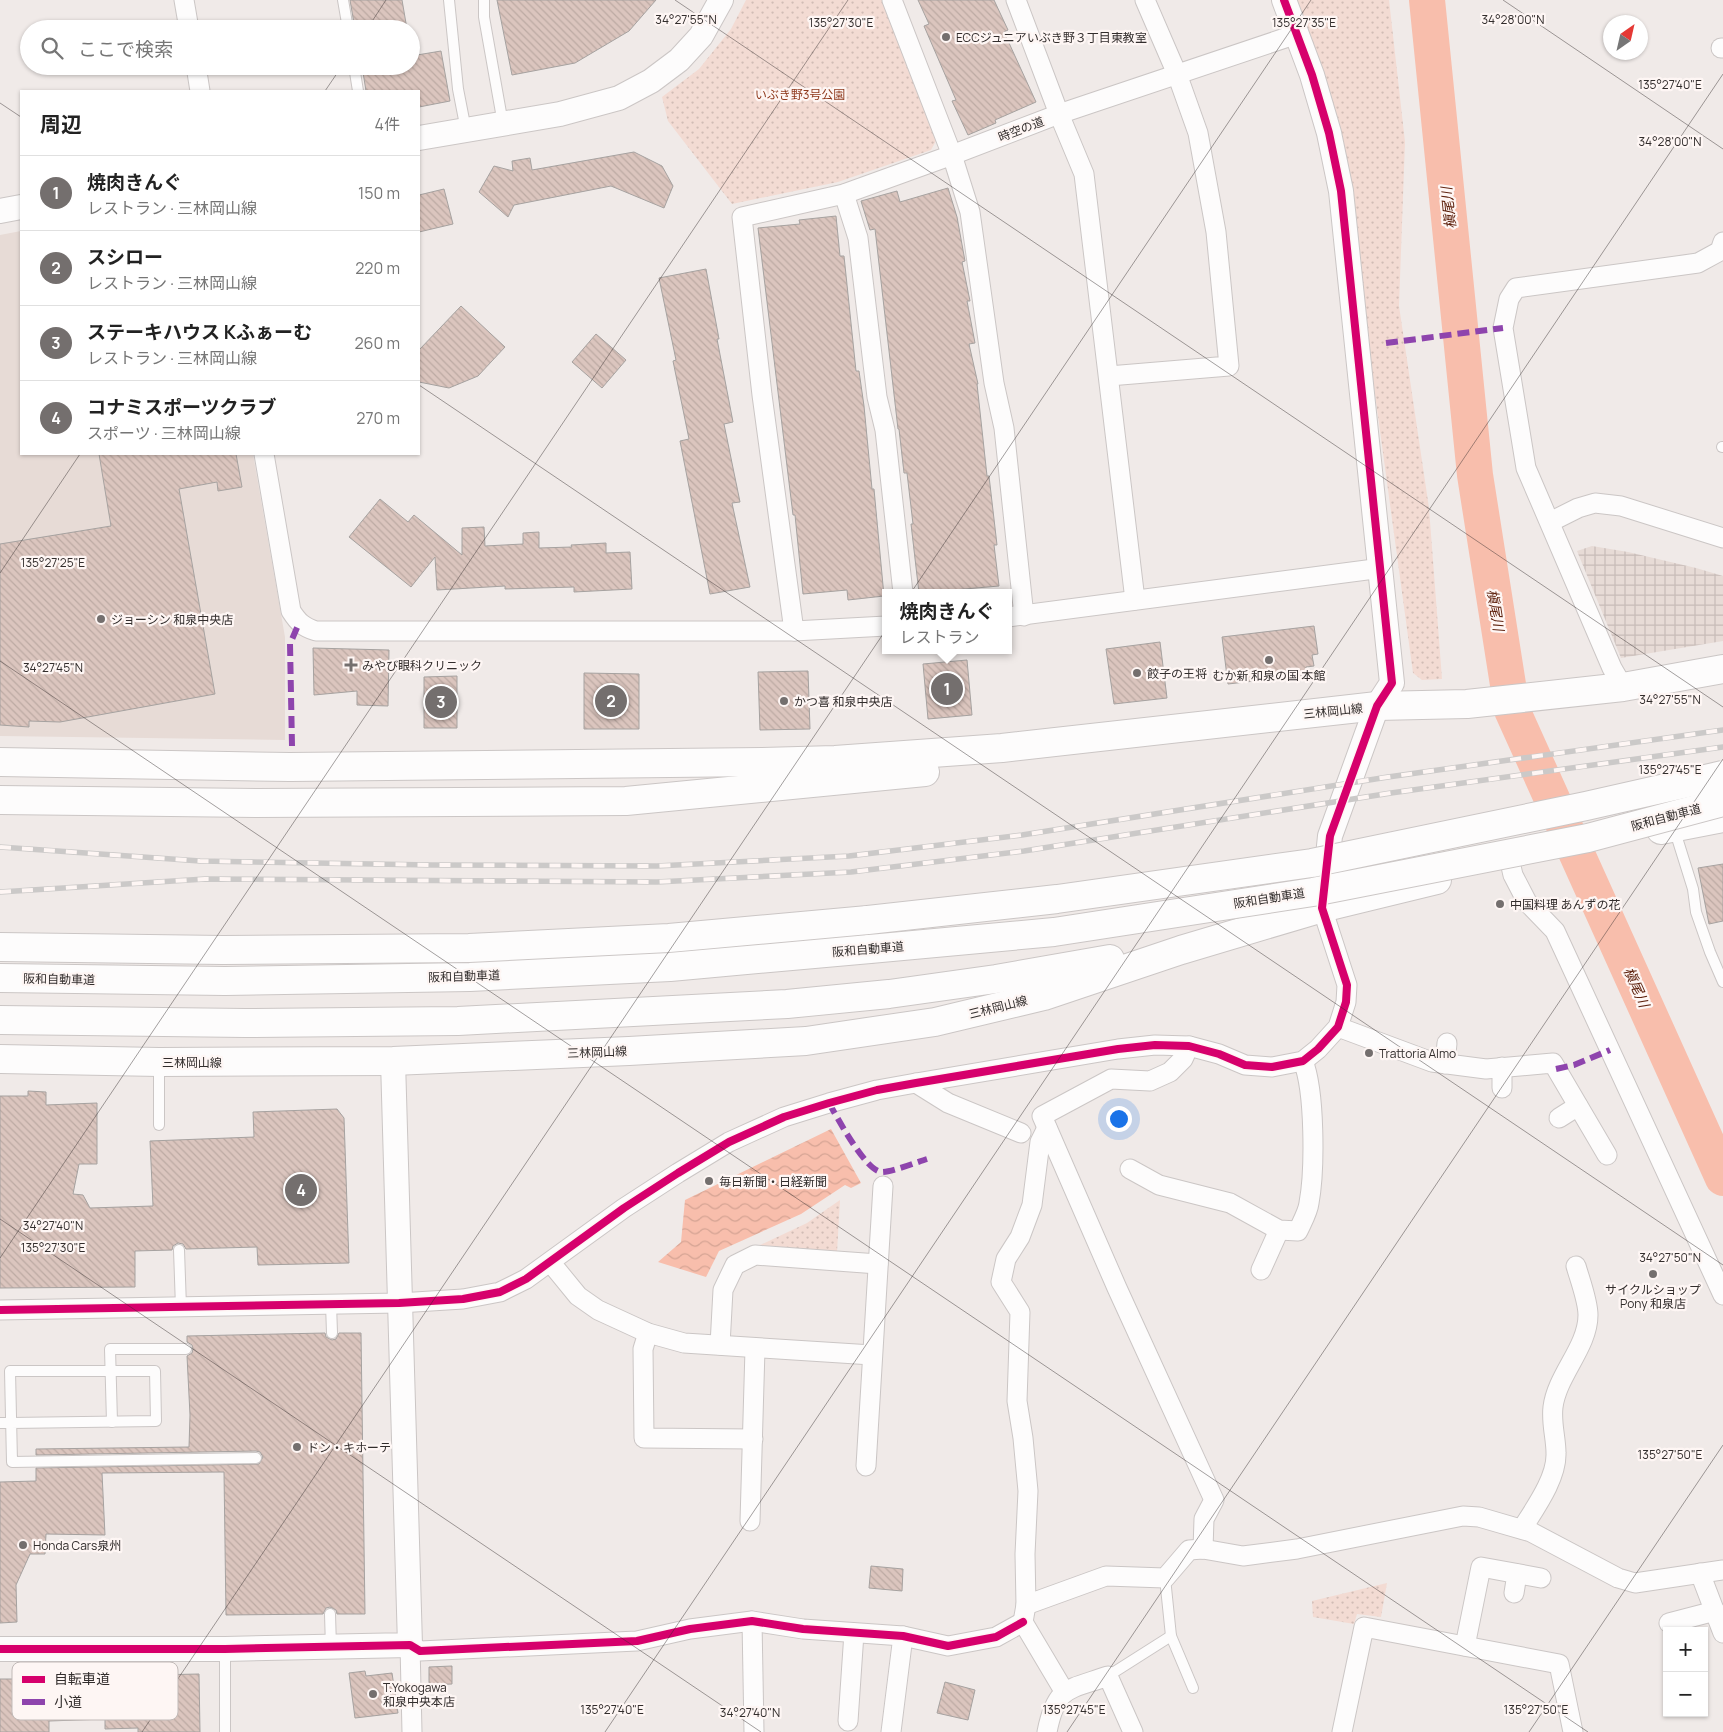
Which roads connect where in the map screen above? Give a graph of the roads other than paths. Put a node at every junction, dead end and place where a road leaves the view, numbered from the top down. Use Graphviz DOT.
graph roads {
  1 [pos="184,0"];
  2 [pos="343,0"];
  3 [pos="449,0"];
  4 [pos="484,0"];
  5 [pos="721,0"];
  6 [pos="892,0"];
  7 [pos="1016,0"];
  8 [pos="1145,0"];
  9 [pos="1284,0"];
  10 [pos="187,20"];
  11 [pos="346,20"];
  12 [pos="1297,34"];
  13 [pos="1177,74"];
  14 [pos="197,75"];
  15 [pos="355,75"];
  16 [pos="200,90"];
  17 [pos="358,90"];
  18 [pos="1058,114"];
  19 [pos="503,124"];
  20 [pos="466,130"];
  21 [pos="420,138"];
  22 [pos="952,155"];
  23 [pos="844,194"];
  24 [pos="20,207"];
  25 [pos="0,211"];
  26 [pos="1722,253"];
  27 [pos="1109,376"];
  28 [pos="264,455"];
  29 [pos="1550,522"];
  30 [pos="1723,538"];
  31 [pos="1382,568"];
  32 [pos="903,589"];
  33 [pos="1135,600"];
  34 [pos="1016,616"];
  35 [pos="882,626"];
  36 [pos="794,631"];
  37 [pos="1723,669"];
  38 [pos="1612,688"];
  39 [pos="1377,706"];
  40 [pos="1002,748"];
  41 [pos="0,762"];
  42 [pos="1723,775"];
  43 [pos="0,800"];
  44 [pos="1723,802"];
  45 [pos="1723,818"];
  46 [pos="1669,835"];
  47 [pos="1518,860"];
  48 [pos="1322,908"];
  49 [pos="0,947"];
  50 [pos="1181,950"];
  51 [pos="0,978"];
  52 [pos="1723,982"];
  53 [pos="0,1020"];
  54 [pos="1338,1027"];
  55 [pos="1447,1043"];
  56 [pos="1189,1046"];
  57 [pos="0,1059"];
  58 [pos="393,1061"];
  59 [pos="1303,1061"];
  60 [pos="159,1062"];
  61 [pos="1445,1064"];
  62 [pos="1502,1067"];
  63 [pos="916,1083"];
  64 [pos="1502,1088"];
  65 [pos="1578,1106"];
  66 [pos="1559,1118"];
  67 [pos="159,1124"];
  68 [pos="1047,1128"];
  69 [pos="1021,1133"];
  70 [pos="1607,1155"];
  71 [pos="1130,1169"];
  72 [pos="883,1186"];
  73 [pos="1279,1230"];
  74 [pos="179,1250"];
  75 [pos="551,1263"];
  76 [pos="878,1264"];
  77 [pos="1576,1266"];
  78 [pos="1261,1270"];
  79 [pos="1723,1295"];
  80 [pos="399,1303"];
  81 [pos="331,1304"];
  82 [pos="181,1307"];
  83 [pos="0,1310"];
  84 [pos="332,1333"];
  85 [pos="648,1333"];
  86 [pos="720,1346"];
  87 [pos="754,1348"];
  88 [pos="186,1350"];
  89 [pos="872,1355"];
  90 [pos="111,1371"];
  91 [pos="112,1422"];
  92 [pos="5,1423"];
  93 [pos="752,1439"];
  94 [pos="256,1458"];
  95 [pos="866,1466"];
  96 [pos="750,1521"];
  97 [pos="1522,1529"];
  98 [pos="1203,1549"];
  99 [pos="1723,1570"];
  100 [pos="1517,1574"];
  101 [pos="1700,1574"];
  102 [pos="1165,1578"];
  103 [pos="1540,1578"];
  104 [pos="1514,1593"];
  105 [pos="1715,1611"];
  106 [pos="330,1614"];
  107 [pos="1024,1614"];
  108 [pos="752,1621"];
  109 [pos="1669,1623"];
  110 [pos="1723,1632"];
  111 [pos="854,1633"];
  112 [pos="903,1636"];
  113 [pos="1171,1636"];
  114 [pos="410,1645"];
  115 [pos="1466,1646"];
  116 [pos="331,1647"];
  117 [pos="0,1649"];
  118 [pos="224,1649"];
  119 [pos="1108,1676"];
  120 [pos="1193,1688"];
  121 [pos="1064,1691"];
  122 [pos="848,1721"];
  123 [pos="225,1732"];
  124 [pos="412,1732"];
  125 [pos="754,1732"];
  126 [pos="891,1732"];
  127 [pos="1047,1732"];
  128 [pos="1133,1732"];
  129 [pos="1342,1732"];
  130 [pos="1573,1732"];
  1 -- 10 [label="street"];
  2 -- 11 [label="lane"];
  3 -- 20 [label="lane"];
  4 -- 19 [label="lane"];
  5 -- 19 [label="street"];
  6 -- 22 [label="street"];
  7 -- 18 [label="street"];
  8 -- 13 [label="street"];
  9 -- 12 [label="street"];
  12 -- 13 [label="street, 時空の道"];
  12 -- 31 [label="street"];
  13 -- 18 [label="street, 時空の道"];
  13 -- 27 [label="street"];
  14 -- 16 [label="street"];
  15 -- 17 [label="lane"];
  18 -- 22 [label="street, 時空の道"];
  18 -- 27 [label="street"];
  19 -- 20 [label="street"];
  20 -- 21 [label="street"];
  22 -- 23 [label="street, 時空の道"];
  22 -- 34 [label="street"];
  23 -- 32 [label="street"];
  23 -- 36 [label="street, 時空の道"];
  24 -- 25 [label="street"];
  26 -- 29 [label="street"];
  27 -- 33 [label="street"];
  28 -- 36 [label="street"];
  29 -- 30 [label="street"];
  29 -- 38 [label="street"];
  31 -- 33 [label="street"];
  31 -- 39 [label="street"];
  33 -- 34 [label="street"];
  35 -- 36 [label="street"];
  37 -- 38 [label="main road, 三林岡山線"];
  38 -- 39 [label="main road, 三林岡山線"];
  39 -- 40 [label="main road, 三林岡山線"];
  39 -- 48 [label="street"];
  40 -- 41 [label="main road, 三林岡山線"];
  40 -- 43 [label="main road, 三林岡山線"];
  42 -- 49 [label="main road, bridge"];
  44 -- 51 [label="main road, 阪和自動車道, bridge"];
  45 -- 46 [label="main road, 三林岡山線"];
  46 -- 47 [label="main road, 三林岡山線"];
  46 -- 52 [label="lane"];
  47 -- 48 [label="main road, 三林岡山線"];
  47 -- 79 [label="street"];
  48 -- 50 [label="main road, 三林岡山線"];
  48 -- 54 [label="street"];
  50 -- 53 [label="main road, 三林岡山線"];
  50 -- 58 [label="main road, 三林岡山線"];
  54 -- 59 [label="street"];
  54 -- 61 [label="street"];
  55 -- 61 [label="street"];
  56 -- 59 [label="street"];
  56 -- 63 [label="street"];
  56 -- 68 [label="street"];
  57 -- 60 [label="main road, 三林岡山線"];
  58 -- 60 [label="main road, 三林岡山線"];
  58 -- 80 [label="street"];
  59 -- 73 [label="street"];
  60 -- 67 [label="lane"];
  61 -- 62 [label="street"];
  62 -- 64 [label="street"];
  62 -- 65 [label="street"];
  63 -- 69 [label="street"];
  63 -- 75 [label="street"];
  65 -- 66 [label="street"];
  65 -- 70 [label="street"];
  68 -- 98 [label="street"];
  68 -- 107 [label="street"];
  71 -- 73 [label="street"];
  72 -- 76 [label="street"];
  73 -- 78 [label="street"];
  74 -- 82 [label="lane"];
  75 -- 80 [label="street"];
  75 -- 85 [label="street"];
  76 -- 86 [label="street"];
  76 -- 89 [label="street"];
  77 -- 97 [label="street"];
  80 -- 81 [label="street"];
  80 -- 114 [label="street"];
  81 -- 82 [label="street"];
  81 -- 84 [label="lane"];
  82 -- 83 [label="street"];
  85 -- 86 [label="street"];
  85 -- 93 [label="street"];
  86 -- 87 [label="street"];
  87 -- 89 [label="street"];
  87 -- 93 [label="street"];
  88 -- 90 [label="lane"];
  89 -- 95 [label="street"];
  90 -- 91 [label="lane"];
  90 -- 91 [label="lane"];
  90 -- 92 [label="lane"];
  91 -- 92 [label="lane"];
  92 -- 94 [label="lane"];
  93 -- 96 [label="street"];
  97 -- 98 [label="street"];
  97 -- 101 [label="street"];
  98 -- 102 [label="street"];
  99 -- 101 [label="street"];
  100 -- 103 [label="street"];
  100 -- 104 [label="street"];
  100 -- 115 [label="street"];
  101 -- 105 [label="street"];
  102 -- 107 [label="street"];
  102 -- 113 [label="lane"];
  105 -- 109 [label="street"];
  105 -- 110 [label="street"];
  106 -- 116 [label="lane"];
  107 -- 112 [label="street"];
  107 -- 121 [label="street"];
  108 -- 111 [label="street"];
  108 -- 114 [label="street"];
  108 -- 125 [label="street"];
  111 -- 112 [label="street"];
  111 -- 122 [label="street"];
  112 -- 126 [label="street"];
  113 -- 119 [label="lane"];
  113 -- 120 [label="lane"];
  114 -- 116 [label="street"];
  114 -- 124 [label="street"];
  115 -- 129 [label="street"];
  115 -- 130 [label="street"];
  116 -- 118 [label="street"];
  117 -- 118 [label="street"];
  118 -- 123 [label="lane"];
  119 -- 121 [label="street"];
  119 -- 128 [label="street"];
  121 -- 127 [label="street"];
}
